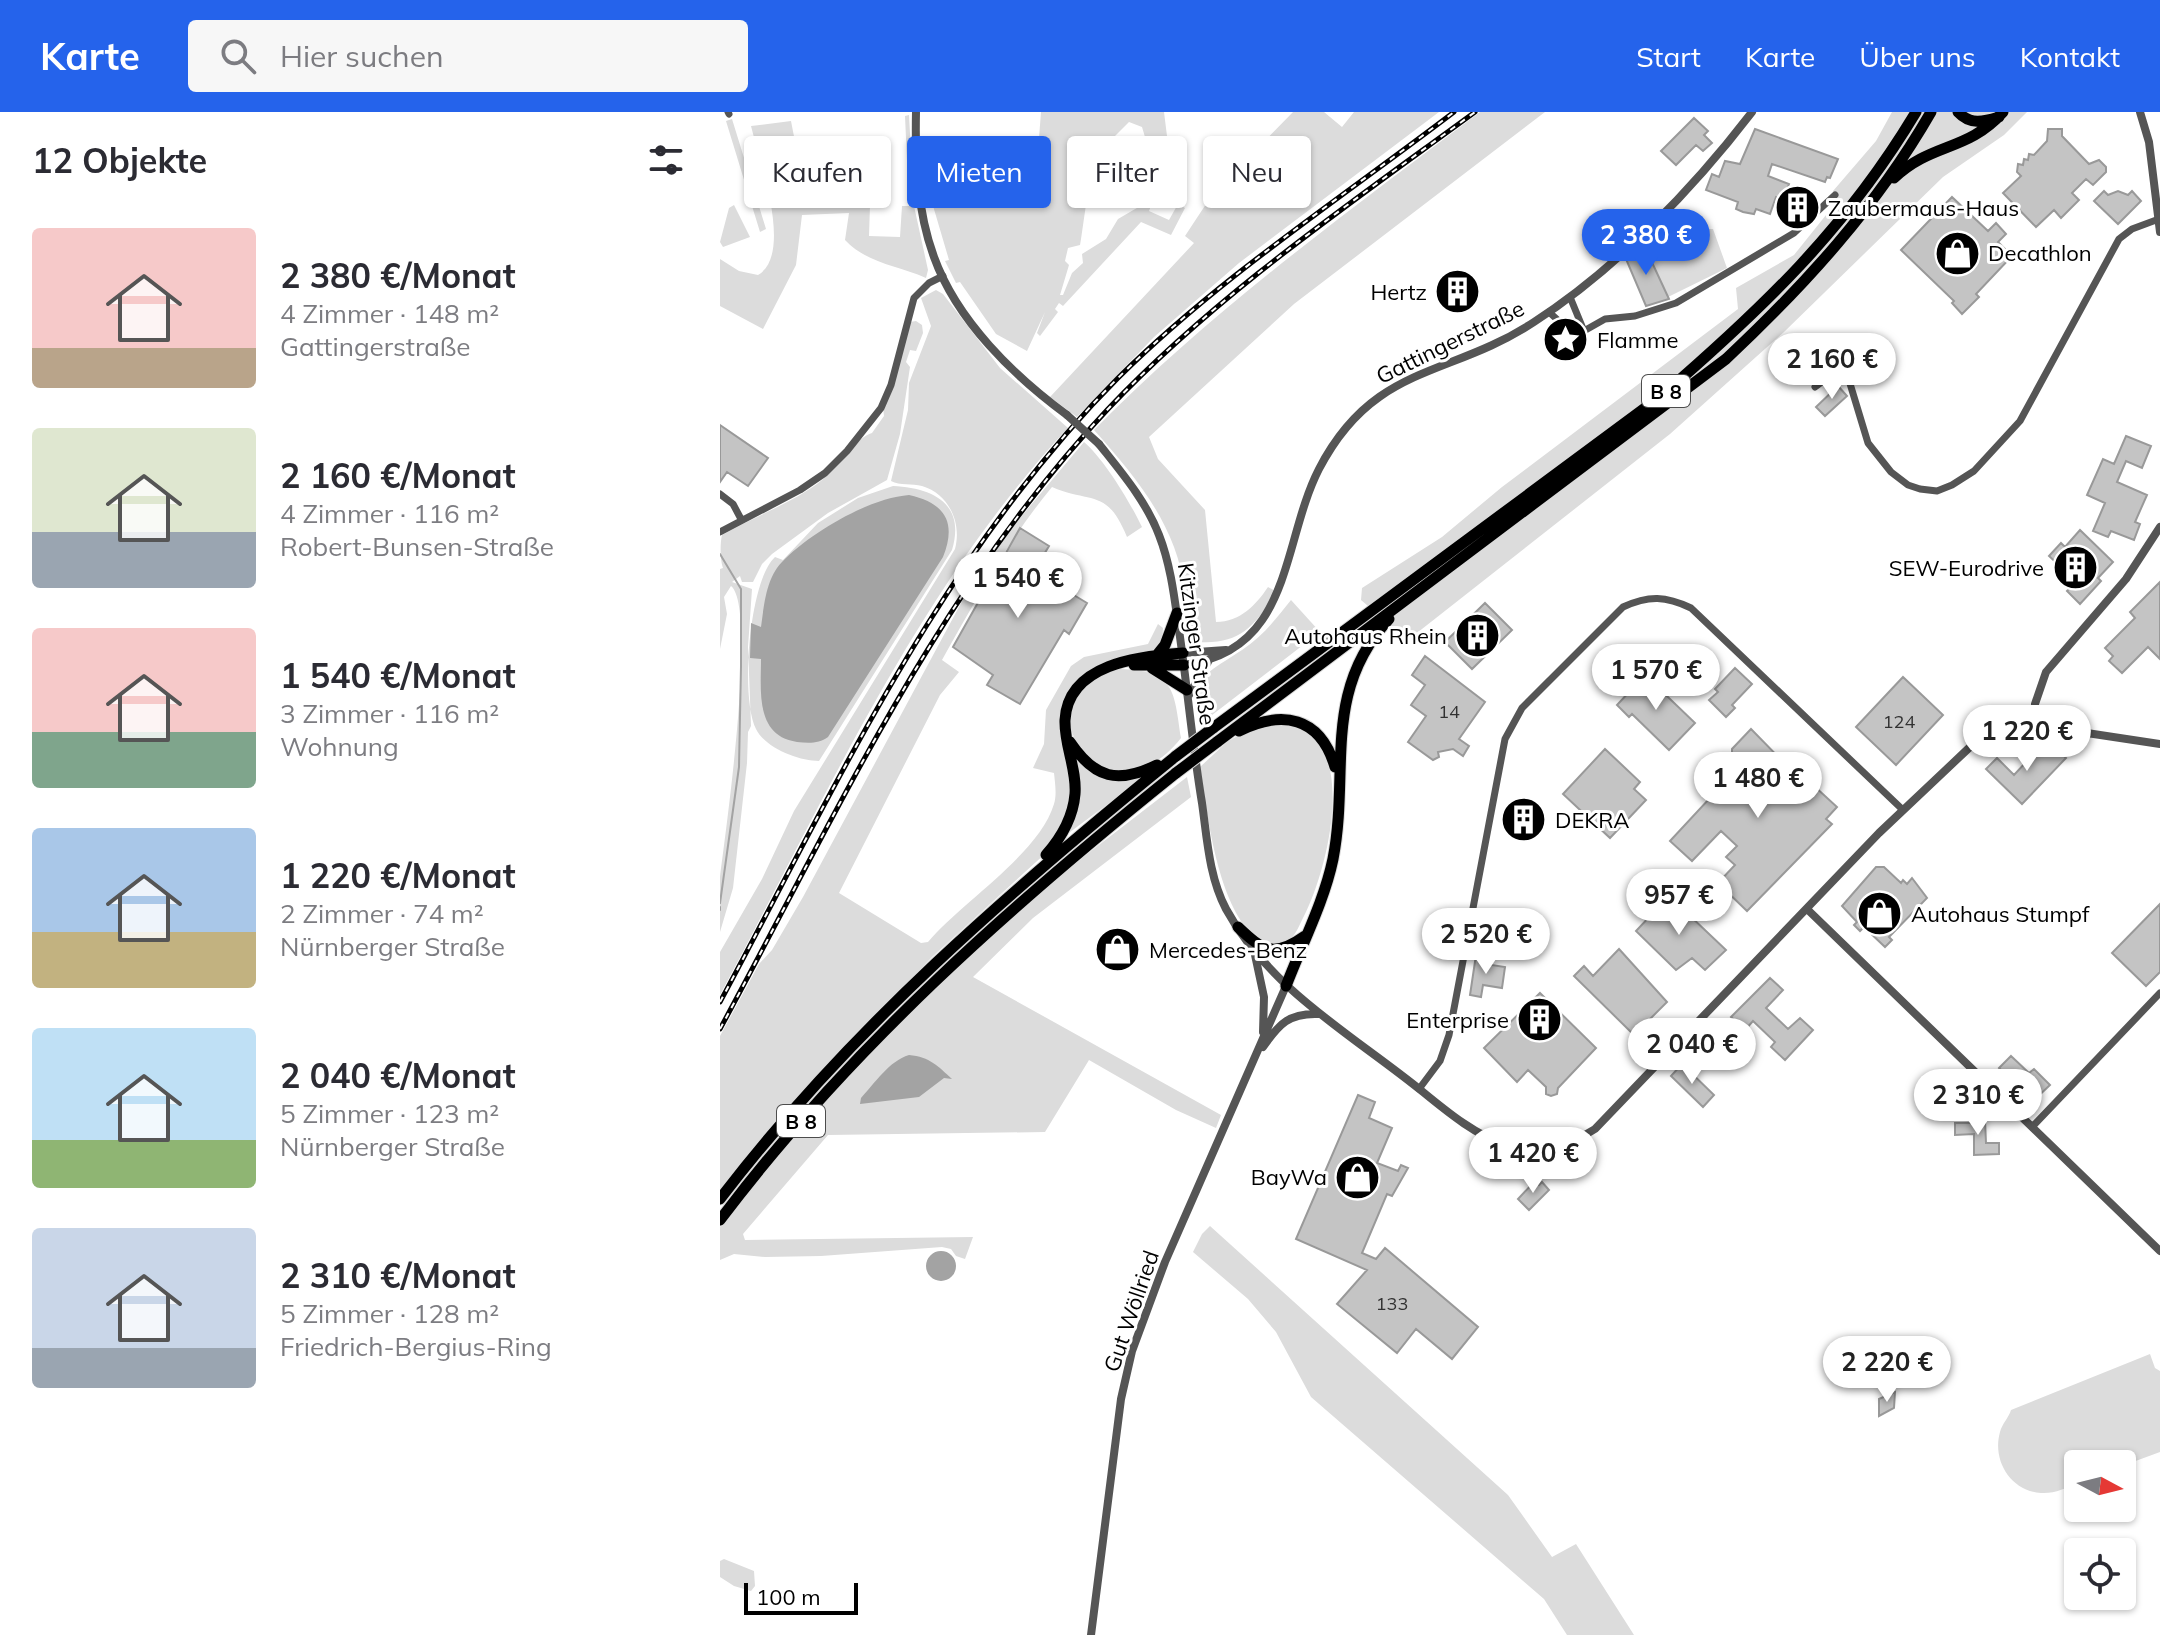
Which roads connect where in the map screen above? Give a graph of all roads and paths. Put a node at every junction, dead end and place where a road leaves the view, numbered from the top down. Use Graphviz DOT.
graph roads {
  1 [pos="916,112"];
  2 [pos="1752,112"];
  3 [pos="1916,112"];
  4 [pos="1931,112"];
  5 [pos="1958,112"];
  6 [pos="2140,112"];
  7 [pos="2001,114"];
  8 [pos="1835,195"];
  9 [pos="1874,198"];
  10 [pos="2159,219"];
  11 [pos="2160,232"];
  12 [pos="943,276"];
  13 [pos="1570,297"];
  14 [pos="1549,312"];
  15 [pos="1584,331"];
  16 [pos="1815,387"];
  17 [pos="720,494"];
  18 [pos="741,519"];
  19 [pos="2160,527"];
  20 [pos="720,532"];
  21 [pos="1412,596"];
  22 [pos="1177,613"];
  23 [pos="1230,649"];
  24 [pos="1157,655"];
  25 [pos="1183,659"];
  26 [pos="1208,662"];
  27 [pos="1117,665"];
  28 [pos="1147,666"];
  29 [pos="1188,693"];
  30 [pos="2034,725"];
  31 [pos="1067,737"];
  32 [pos="1217,742"];
  33 [pos="2160,744"];
  34 [pos="1176,756"];
  35 [pos="1337,775"];
  36 [pos="1903,810"];
  37 [pos="1025,880"];
  38 [pos="1808,910"];
  39 [pos="1238,927"];
  40 [pos="1306,936"];
  41 [pos="1255,954"];
  42 [pos="1286,986"];
  43 [pos="2160,993"];
  44 [pos="1319,1014"];
  45 [pos="1263,1038"];
  46 [pos="1251,1065"];
  47 [pos="1419,1089"];
  48 [pos="2032,1127"];
  49 [pos="720,1199"];
  50 [pos="720,1220"];
  51 [pos="2160,1251"];
  52 [pos="1091,1635"];
  1 -- 12 [label="street, Kitzinger Straße"];
  2 -- 13 [label="street, Gattingerstraße"];
  3 -- 34 [label="highway, B 8, bridge"];
  4 -- 9 [label="highway, B 8"];
  5 -- 7 [label="highway"];
  6 -- 10 [label="street"];
  7 -- 9 [label="highway"];
  8 -- 15 [label="street"];
  9 -- 21 [label="highway, B 8"];
  10 -- 11 [label="street"];
  10 -- 16 [label="street"];
  12 -- 18 [label="street"];
  12 -- 22 [label="street, Kitzinger Straße, bridge"];
  13 -- 14 [label="street, Gattingerstraße"];
  13 -- 15 [label="street"];
  14 -- 15 [label="street"];
  14 -- 23 [label="street, Gattingerstraße"];
  17 -- 18 [label="street"];
  18 -- 20 [label="street"];
  19 -- 30 [label="street"];
  21 -- 32 [label="highway, B 8"];
  21 -- 35 [label="highway"];
  22 -- 24 [label="highway"];
  22 -- 25 [label="street, Kitzinger Straße"];
  23 -- 25 [label="street"];
  23 -- 26 [label="street, Gattingerstraße"];
  24 -- 25 [label="highway"];
  24 -- 27 [label="highway"];
  25 -- 26 [label="street, Gattingerstraße"];
  25 -- 28 [label="highway"];
  25 -- 29 [label="street, Kitzinger Straße"];
  26 -- 29 [label="street"];
  27 -- 28 [label="highway"];
  27 -- 31 [label="highway"];
  28 -- 29 [label="highway"];
  29 -- 39 [label="street, Kitzinger Straße"];
  30 -- 33 [label="street"];
  30 -- 36 [label="street, Kitzinger Straße"];
  31 -- 34 [label="highway"];
  31 -- 37 [label="highway"];
  32 -- 35 [label="highway"];
  32 -- 50 [label="highway, B 8, bridge"];
  34 -- 37 [label="highway, B 8"];
  35 -- 40 [label="highway"];
  36 -- 38 [label="street, Kitzinger Straße"];
  36 -- 47 [label="street"];
  37 -- 49 [label="highway, B 8"];
  38 -- 47 [label="street, Kitzinger Straße"];
  38 -- 48 [label="street"];
  39 -- 40 [label="highway"];
  39 -- 41 [label="street, Kitzinger Straße"];
  40 -- 42 [label="highway"];
  41 -- 42 [label="street, Kitzinger Straße"];
  41 -- 45 [label="street"];
  42 -- 44 [label="street, Kitzinger Straße"];
  42 -- 45 [label="street"];
  43 -- 48 [label="street"];
  44 -- 46 [label="street"];
  44 -- 47 [label="street, Kitzinger Straße"];
  45 -- 46 [label="street"];
  46 -- 52 [label="street, Gut Wöllried"];
  48 -- 51 [label="street"];
}
